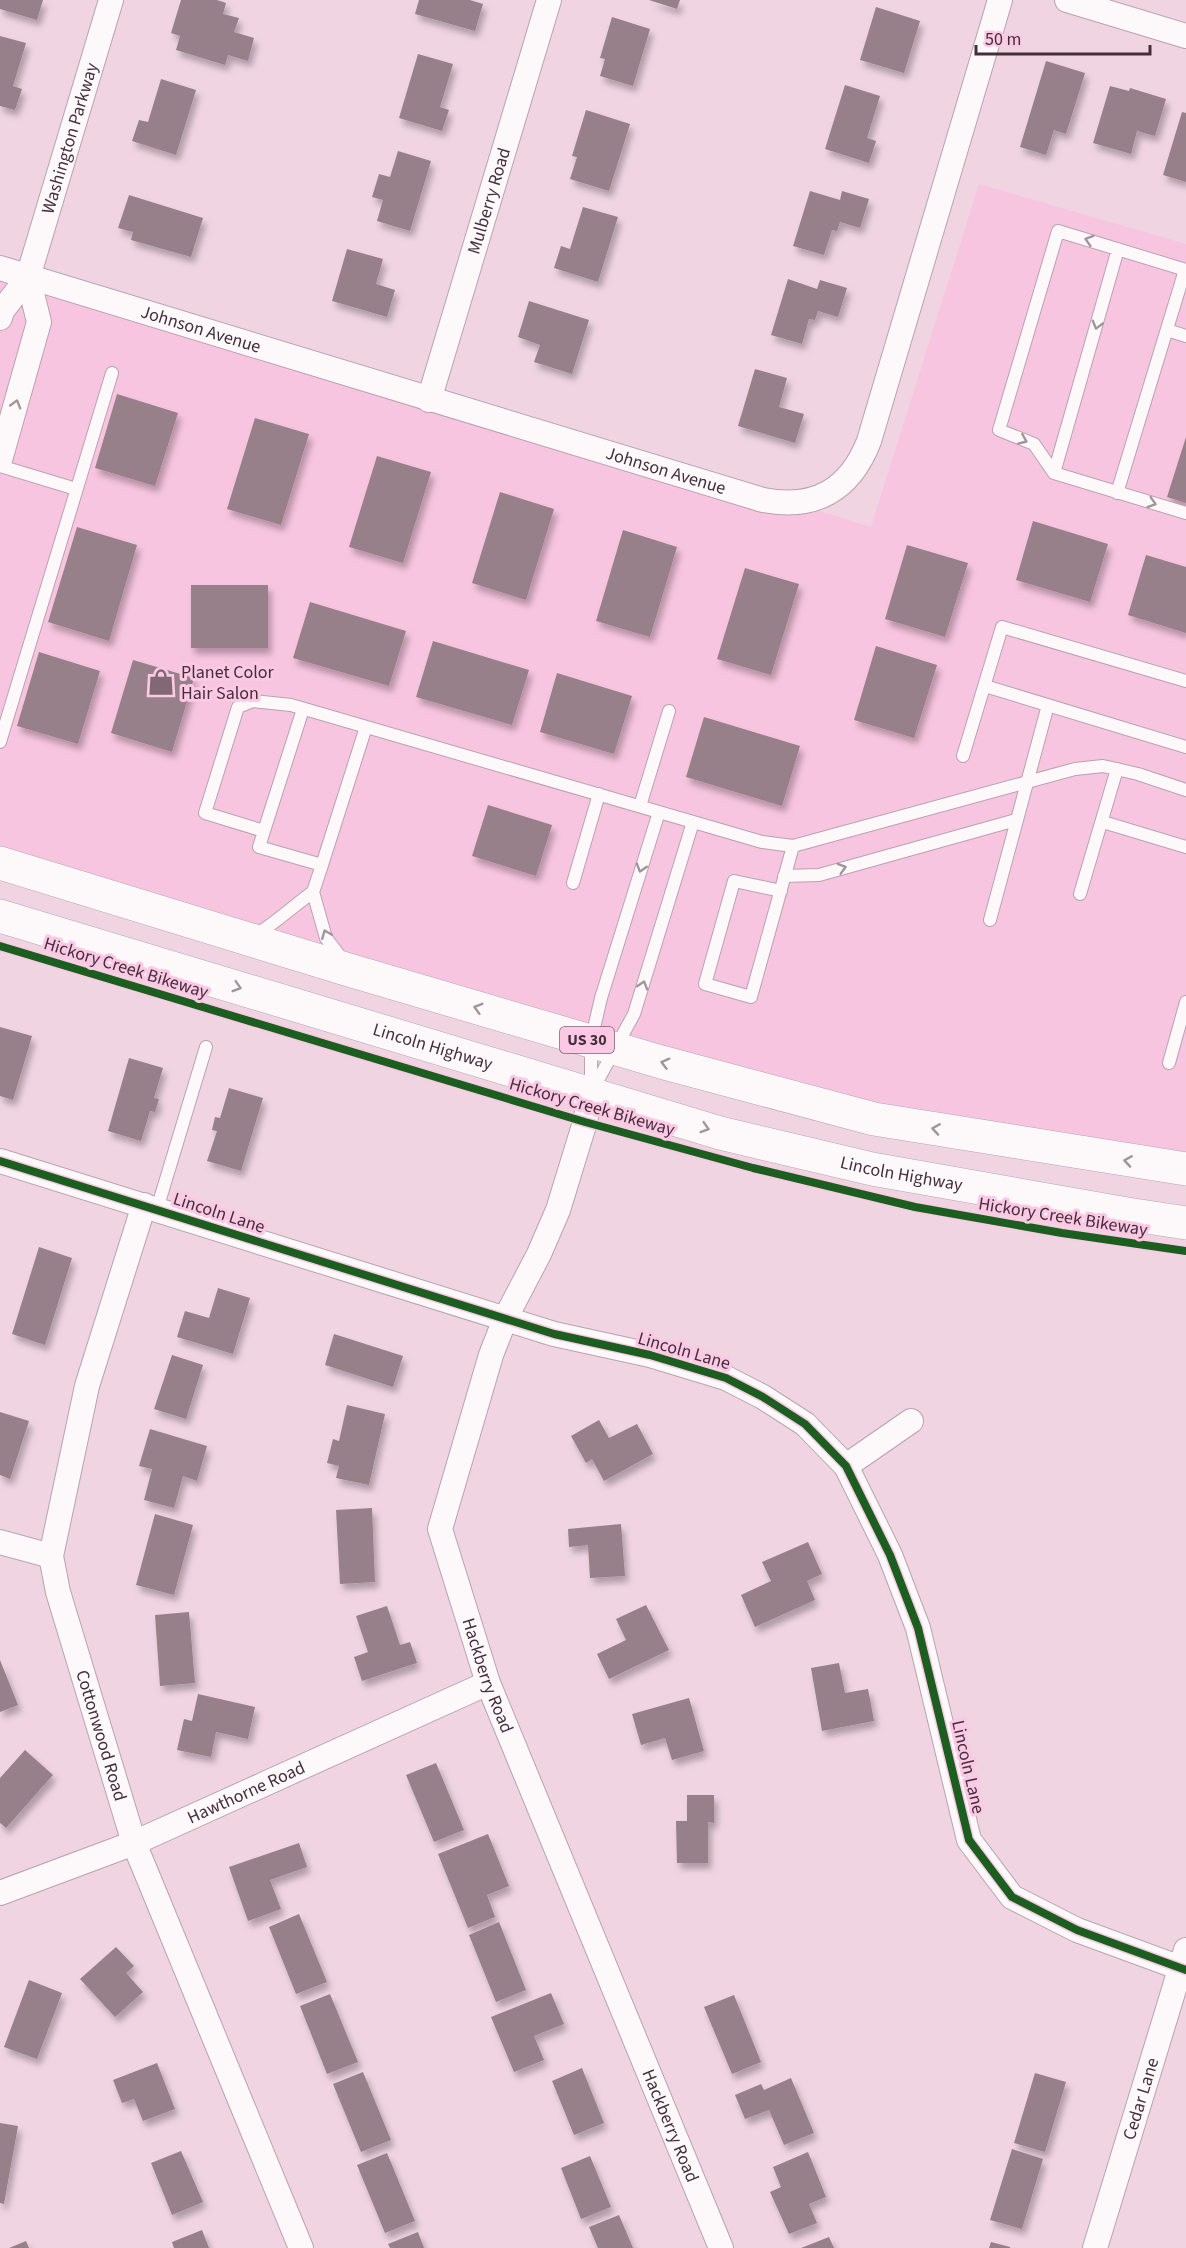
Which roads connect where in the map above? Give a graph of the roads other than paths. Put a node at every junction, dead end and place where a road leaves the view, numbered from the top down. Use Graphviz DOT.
graph roads {
  1 [pos="111,0"];
  2 [pos="549,0"];
  3 [pos="1000,0"];
  4 [pos="1067,0"];
  5 [pos="1186,36"];
  6 [pos="1118,249"];
  7 [pos="0,268"];
  8 [pos="1186,270"];
  9 [pos="27,277"];
  10 [pos="0,318"];
  11 [pos="1167,330"];
  12 [pos="1186,336"];
  13 [pos="112,373"];
  14 [pos="429,400"];
  15 [pos="0,460"];
  16 [pos="0,466"];
  17 [pos="1054,473"];
  18 [pos="76,489"];
  19 [pos="1117,493"];
  20 [pos="1186,513"];
  21 [pos="1186,681"];
  22 [pos="985,686"];
  23 [pos="1048,705"];
  24 [pos="303,709"];
  25 [pos="669,711"];
  26 [pos="366,727"];
  27 [pos="0,742"];
  28 [pos="1186,747"];
  29 [pos="963,756"];
  30 [pos="1117,769"];
  31 [pos="1026,783"];
  32 [pos="1186,790"];
  33 [pos="599,794"];
  34 [pos="640,806"];
  35 [pos="659,812"];
  36 [pos="1016,820"];
  37 [pos="693,822"];
  38 [pos="1103,822"];
  39 [pos="264,831"];
  40 [pos="793,846"];
  41 [pos="1186,847"];
  42 [pos="0,863"];
  43 [pos="322,865"];
  44 [pos="784,876"];
  45 [pos="573,883"];
  46 [pos="781,891"];
  47 [pos="313,892"];
  48 [pos="1080,894"];
  49 [pos="0,916"];
  50 [pos="990,920"];
  51 [pos="248,940"];
  52 [pos="349,970"];
  53 [pos="1186,1002"];
  54 [pos="604,1045"];
  55 [pos="206,1047"];
  56 [pos="1169,1062"];
  57 [pos="591,1094"];
  58 [pos="0,1161"];
  59 [pos="1186,1169"];
  60 [pos="151,1207"];
  61 [pos="1186,1223"];
  62 [pos="505,1319"];
  63 [pos="911,1421"];
  64 [pos="846,1467"];
  65 [pos="0,1542"];
  66 [pos="51,1556"];
  67 [pos="488,1683"];
  68 [pos="134,1843"];
  69 [pos="0,1893"];
  70 [pos="1184,1963"];
  71 [pos="301,2248"];
  72 [pos="720,2248"];
  73 [pos="1095,2248"];
  1 -- 9 [label="street, Washington Parkway"];
  2 -- 14 [label="street, Mulberry Road"];
  3 -- 14 [label="street, Johnson Avenue"];
  4 -- 5 [label="street"];
  6 -- 8 [label="lane"];
  6 -- 17 [label="lane, one-way"];
  6 -- 17 [label="lane, one-way"];
  7 -- 9 [label="street, Johnson Avenue"];
  8 -- 11 [label="lane"];
  9 -- 10 [label="street, Washington Parkway"];
  9 -- 14 [label="street, Johnson Avenue"];
  15 -- 9 [label="street, one-way"];
  11 -- 12 [label="lane"];
  11 -- 19 [label="lane"];
  13 -- 18 [label="lane"];
  16 -- 18 [label="lane"];
  17 -- 19 [label="lane"];
  18 -- 27 [label="lane"];
  19 -- 20 [label="lane, one-way"];
  21 -- 22 [label="lane"];
  22 -- 23 [label="lane"];
  22 -- 29 [label="lane"];
  23 -- 28 [label="lane"];
  23 -- 31 [label="lane"];
  24 -- 26 [label="lane"];
  24 -- 39 [label="lane"];
  24 -- 39 [label="lane"];
  25 -- 34 [label="lane"];
  26 -- 33 [label="lane"];
  26 -- 43 [label="lane"];
  30 -- 31 [label="lane"];
  30 -- 32 [label="lane"];
  30 -- 38 [label="lane"];
  31 -- 36 [label="lane"];
  31 -- 40 [label="lane"];
  33 -- 34 [label="lane"];
  33 -- 45 [label="lane"];
  34 -- 35 [label="lane"];
  35 -- 37 [label="lane"];
  35 -- 54 [label="lane, one-way"];
  44 -- 36 [label="lane, one-way"];
  36 -- 50 [label="lane"];
  37 -- 40 [label="lane"];
  54 -- 37 [label="lane, one-way"];
  38 -- 41 [label="lane"];
  38 -- 48 [label="lane"];
  39 -- 43 [label="lane"];
  40 -- 44 [label="lane"];
  42 -- 51 [label="main road, US 30"];
  43 -- 47 [label="lane"];
  44 -- 46 [label="lane"];
  46 -- 46 [label="lane"];
  47 -- 51 [label="lane"];
  52 -- 47 [label="lane, one-way"];
  49 -- 57 [label="main road, Lincoln Highway, one-way"];
  51 -- 52 [label="main road, US 30"];
  54 -- 52 [label="main road, US 30, one-way"];
  53 -- 56 [label="lane"];
  54 -- 57 [label="lane"];
  54 -- 57 [label="lane"];
  59 -- 54 [label="main road, US 30, one-way"];
  55 -- 60 [label="lane"];
  57 -- 61 [label="main road, Lincoln Highway, one-way"];
  57 -- 62 [label="street, Hackberry Road"];
  58 -- 60 [label="street, Lincoln Lane"];
  60 -- 62 [label="street, Lincoln Lane"];
  60 -- 66 [label="street, Cottonwood Road"];
  62 -- 64 [label="street, Lincoln Lane"];
  62 -- 67 [label="street, Hackberry Road"];
  63 -- 64 [label="street"];
  64 -- 70 [label="street, Lincoln Lane"];
  65 -- 66 [label="street"];
  66 -- 68 [label="street, Cottonwood Road"];
  67 -- 68 [label="street, Hawthorne Road"];
  67 -- 72 [label="street, Hackberry Road"];
  68 -- 69 [label="street, Hawthorne Road"];
  68 -- 71 [label="street, Cottonwood Road"];
  70 -- 73 [label="street, Cedar Lane"];
}
